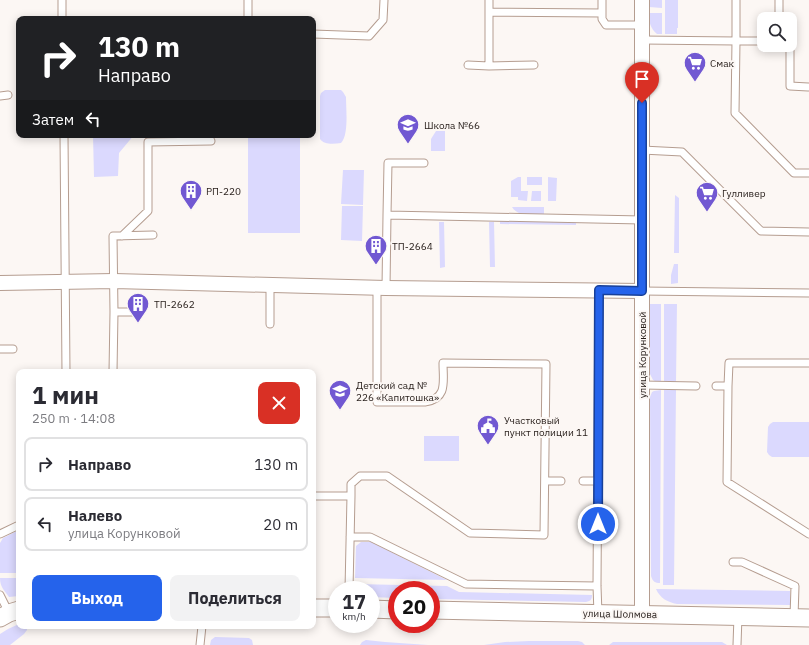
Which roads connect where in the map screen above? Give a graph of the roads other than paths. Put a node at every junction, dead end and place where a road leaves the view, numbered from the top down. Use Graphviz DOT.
graph roads {
  1 [pos="62,0"];
  2 [pos="248,0"];
  3 [pos="384,0"];
  4 [pos="489,0"];
  5 [pos="602,0"];
  6 [pos="642,0"];
  7 [pos="736,0"];
  8 [pos="779,0"];
  9 [pos="489,12"];
  10 [pos="779,12"];
  11 [pos="602,13"];
  12 [pos="62,16"];
  13 [pos="248,16"];
  14 [pos="642,26"];
  15 [pos="316,34"];
  16 [pos="642,40"];
  17 [pos="736,41"];
  18 [pos="757,41"];
  19 [pos="790,52"];
  20 [pos="468,65"];
  21 [pos="489,66"];
  22 [pos="534,66"];
  23 [pos="808,87"];
  24 [pos="8,95"];
  25 [pos="0,96"];
  26 [pos="64,138"];
  27 [pos="211,140"];
  28 [pos="642,150"];
  29 [pos="424,163"];
  30 [pos="809,173"];
  31 [pos="387,215"];
  32 [pos="642,220"];
  33 [pos="809,232"];
  34 [pos="122,236"];
  35 [pos="153,236"];
  36 [pos="114,281"];
  37 [pos="65,282"];
  38 [pos="0,283"];
  39 [pos="270,285"];
  40 [pos="381,288"];
  41 [pos="599,290"];
  42 [pos="642,291"];
  43 [pos="809,293"];
  44 [pos="114,312"];
  45 [pos="132,312"];
  46 [pos="270,324"];
  47 [pos="0,349"];
  48 [pos="13,349"];
  49 [pos="809,363"];
  50 [pos="66,369"];
  51 [pos="113,369"];
  52 [pos="642,386"];
  53 [pos="696,386"];
  54 [pos="716,386"];
  55 [pos="728,386"];
  56 [pos="545,481"];
  57 [pos="561,481"];
  58 [pos="584,481"];
  59 [pos="598,481"];
  60 [pos="316,496"];
  61 [pos="351,496"];
  62 [pos="16,526"];
  63 [pos="0,534"];
  64 [pos="809,534"];
  65 [pos="350,537"];
  66 [pos="732,562"];
  67 [pos="349,581"];
  68 [pos="597,586"];
  69 [pos="316,608"];
  70 [pos="328,608"];
  71 [pos="440,610"];
  72 [pos="598,614"];
  73 [pos="642,614"];
  74 [pos="738,616"];
  75 [pos="802,618"];
  76 [pos="202,629"];
  77 [pos="200,645"];
  78 [pos="737,645"];
  1 -- 12 [label="lane"];
  2 -- 13 [label="lane"];
  3 -- 15 [label="lane"];
  4 -- 9 [label="lane"];
  5 -- 11 [label="lane"];
  6 -- 14 [label="street, улица Корунковой"];
  7 -- 17 [label="lane"];
  8 -- 10 [label="lane"];
  9 -- 11 [label="lane"];
  9 -- 21 [label="lane"];
  11 -- 14 [label="lane"];
  14 -- 16 [label="street, улица Корунковой"];
  16 -- 17 [label="lane"];
  16 -- 28 [label="street, улица Корунковой"];
  17 -- 18 [label="lane"];
  17 -- 30 [label="lane"];
  19 -- 23 [label="lane"];
  20 -- 21 [label="lane"];
  21 -- 22 [label="lane"];
  24 -- 25 [label="lane"];
  26 -- 37 [label="lane"];
  27 -- 34 [label="lane"];
  28 -- 32 [label="street, улица Корунковой"];
  28 -- 33 [label="lane"];
  29 -- 31 [label="lane"];
  31 -- 32 [label="lane"];
  31 -- 40 [label="lane"];
  32 -- 42 [label="street, улица Корунковой"];
  34 -- 35 [label="lane"];
  34 -- 36 [label="lane"];
  36 -- 37 [label="street"];
  36 -- 39 [label="street"];
  36 -- 44 [label="lane"];
  37 -- 38 [label="street"];
  37 -- 50 [label="lane"];
  39 -- 40 [label="street"];
  39 -- 46 [label="lane"];
  40 -- 41 [label="street"];
  40 -- 56 [label="lane"];
  41 -- 42 [label="street"];
  41 -- 59 [label="lane"];
  42 -- 43 [label="lane"];
  42 -- 52 [label="street, улица Корунковой"];
  44 -- 45 [label="lane"];
  44 -- 51 [label="lane"];
  47 -- 48 [label="lane"];
  49 -- 55 [label="lane"];
  52 -- 53 [label="lane"];
  52 -- 73 [label="street, улица Корунковой"];
  54 -- 55 [label="lane"];
  55 -- 64 [label="lane"];
  56 -- 57 [label="lane"];
  56 -- 61 [label="lane"];
  58 -- 59 [label="lane"];
  59 -- 68 [label="lane"];
  60 -- 61 [label="lane"];
  61 -- 65 [label="lane"];
  62 -- 63 [label="lane"];
  65 -- 67 [label="lane"];
  65 -- 68 [label="lane"];
  66 -- 75 [label="lane"];
  68 -- 72 [label="lane"];
  69 -- 70 [label="street"];
  71 -- 72 [label="street, улица Шолмова"];
  72 -- 73 [label="street, улица Шолмова"];
  73 -- 74 [label="street, улица Шолмова"];
  74 -- 75 [label="street, улица Шолмова"];
  74 -- 78 [label="lane"];
  76 -- 77 [label="lane"];
}
